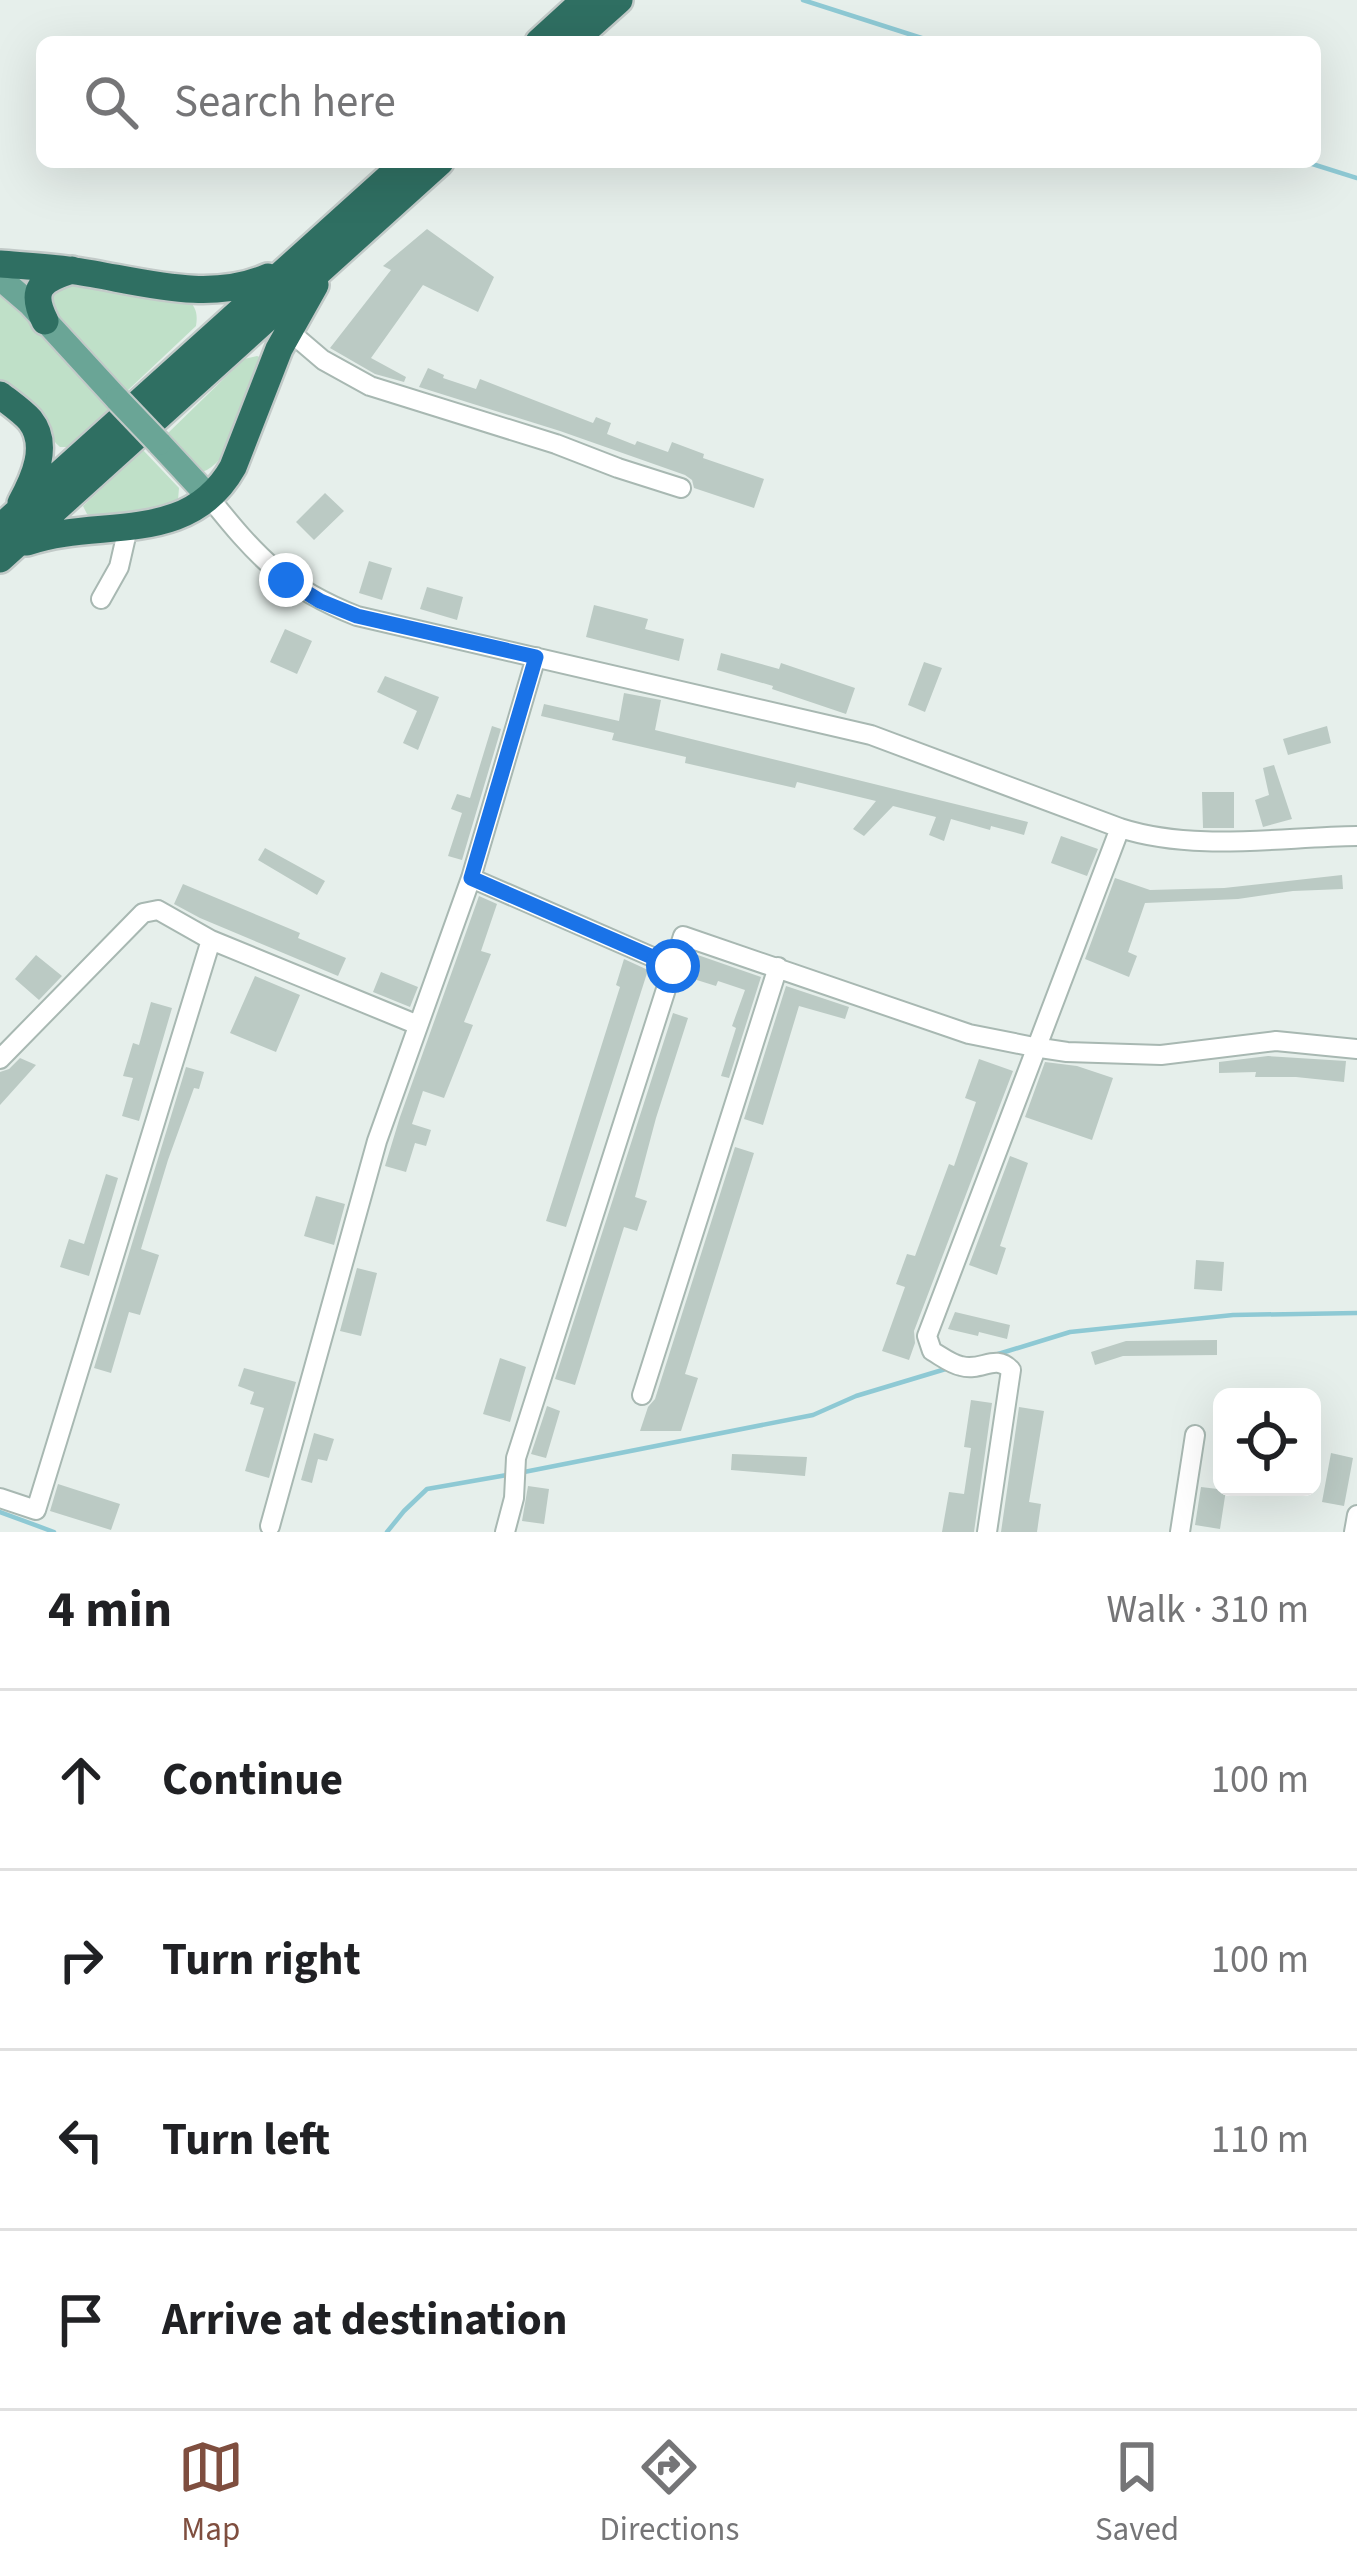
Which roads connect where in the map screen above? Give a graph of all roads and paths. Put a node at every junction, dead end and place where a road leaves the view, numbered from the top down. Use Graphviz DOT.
graph roads {
  1 [pos="585,0"];
  2 [pos="619,0"];
  3 [pos="546,36"];
  4 [pos="579,36"];
  5 [pos="370,168"];
  6 [pos="399,168"];
  7 [pos="433,168"];
  8 [pos="341,220"];
  9 [pos="330,261"];
  10 [pos="0,264"];
  11 [pos="289,268"];
  12 [pos="72,270"];
  13 [pos="0,278"];
  14 [pos="44,321"];
  15 [pos="289,331"];
  16 [pos="0,395"];
  17 [pos="681,488"];
  18 [pos="208,496"];
  19 [pos="128,528"];
  20 [pos="7,537"];
  21 [pos="101,599"];
  22 [pos="536,657"];
  23 [pos="1120,828"];
  24 [pos="1357,836"];
  25 [pos="471,878"];
  26 [pos="211,940"];
  27 [pos="673,966"];
  28 [pos="778,967"];
  29 [pos="418,1025"];
  30 [pos="1034,1048"];
  31 [pos="1357,1048"];
  32 [pos="0,1059"];
  33 [pos="642,1395"];
  34 [pos="1195,1435"];
  35 [pos="0,1498"];
  36 [pos="1357,1515"];
  37 [pos="270,1526"];
  38 [pos="505,1532"];
  39 [pos="987,1532"];
  40 [pos="1180,1532"];
  41 [pos="1354,1532"];
  1 -- 3 [label="highway"];
  2 -- 4 [label="highway"];
  5 -- 8 [label="highway"];
  6 -- 8 [label="highway"];
  7 -- 9 [label="highway"];
  8 -- 11 [label="highway"];
  9 -- 15 [label="highway"];
  9 -- 20 [label="highway"];
  10 -- 12 [label="highway"];
  11 -- 12 [label="highway"];
  11 -- 20 [label="highway"];
  12 -- 14 [label="highway"];
  13 -- 14 [label="main road"];
  14 -- 18 [label="main road, bridge"];
  15 -- 17 [label="street"];
  15 -- 18 [label="highway"];
  16 -- 20 [label="highway"];
  18 -- 19 [label="highway"];
  18 -- 22 [label="street"];
  19 -- 20 [label="highway"];
  19 -- 21 [label="street"];
  22 -- 23 [label="street"];
  22 -- 25 [label="street"];
  23 -- 24 [label="street"];
  23 -- 30 [label="street"];
  25 -- 27 [label="street"];
  25 -- 29 [label="street"];
  26 -- 29 [label="street"];
  26 -- 32 [label="street"];
  26 -- 35 [label="street"];
  27 -- 28 [label="street"];
  27 -- 38 [label="street"];
  28 -- 30 [label="street"];
  28 -- 33 [label="street"];
  29 -- 37 [label="street"];
  30 -- 31 [label="street"];
  30 -- 39 [label="street"];
  34 -- 40 [label="street"];
  36 -- 41 [label="street"];
}
